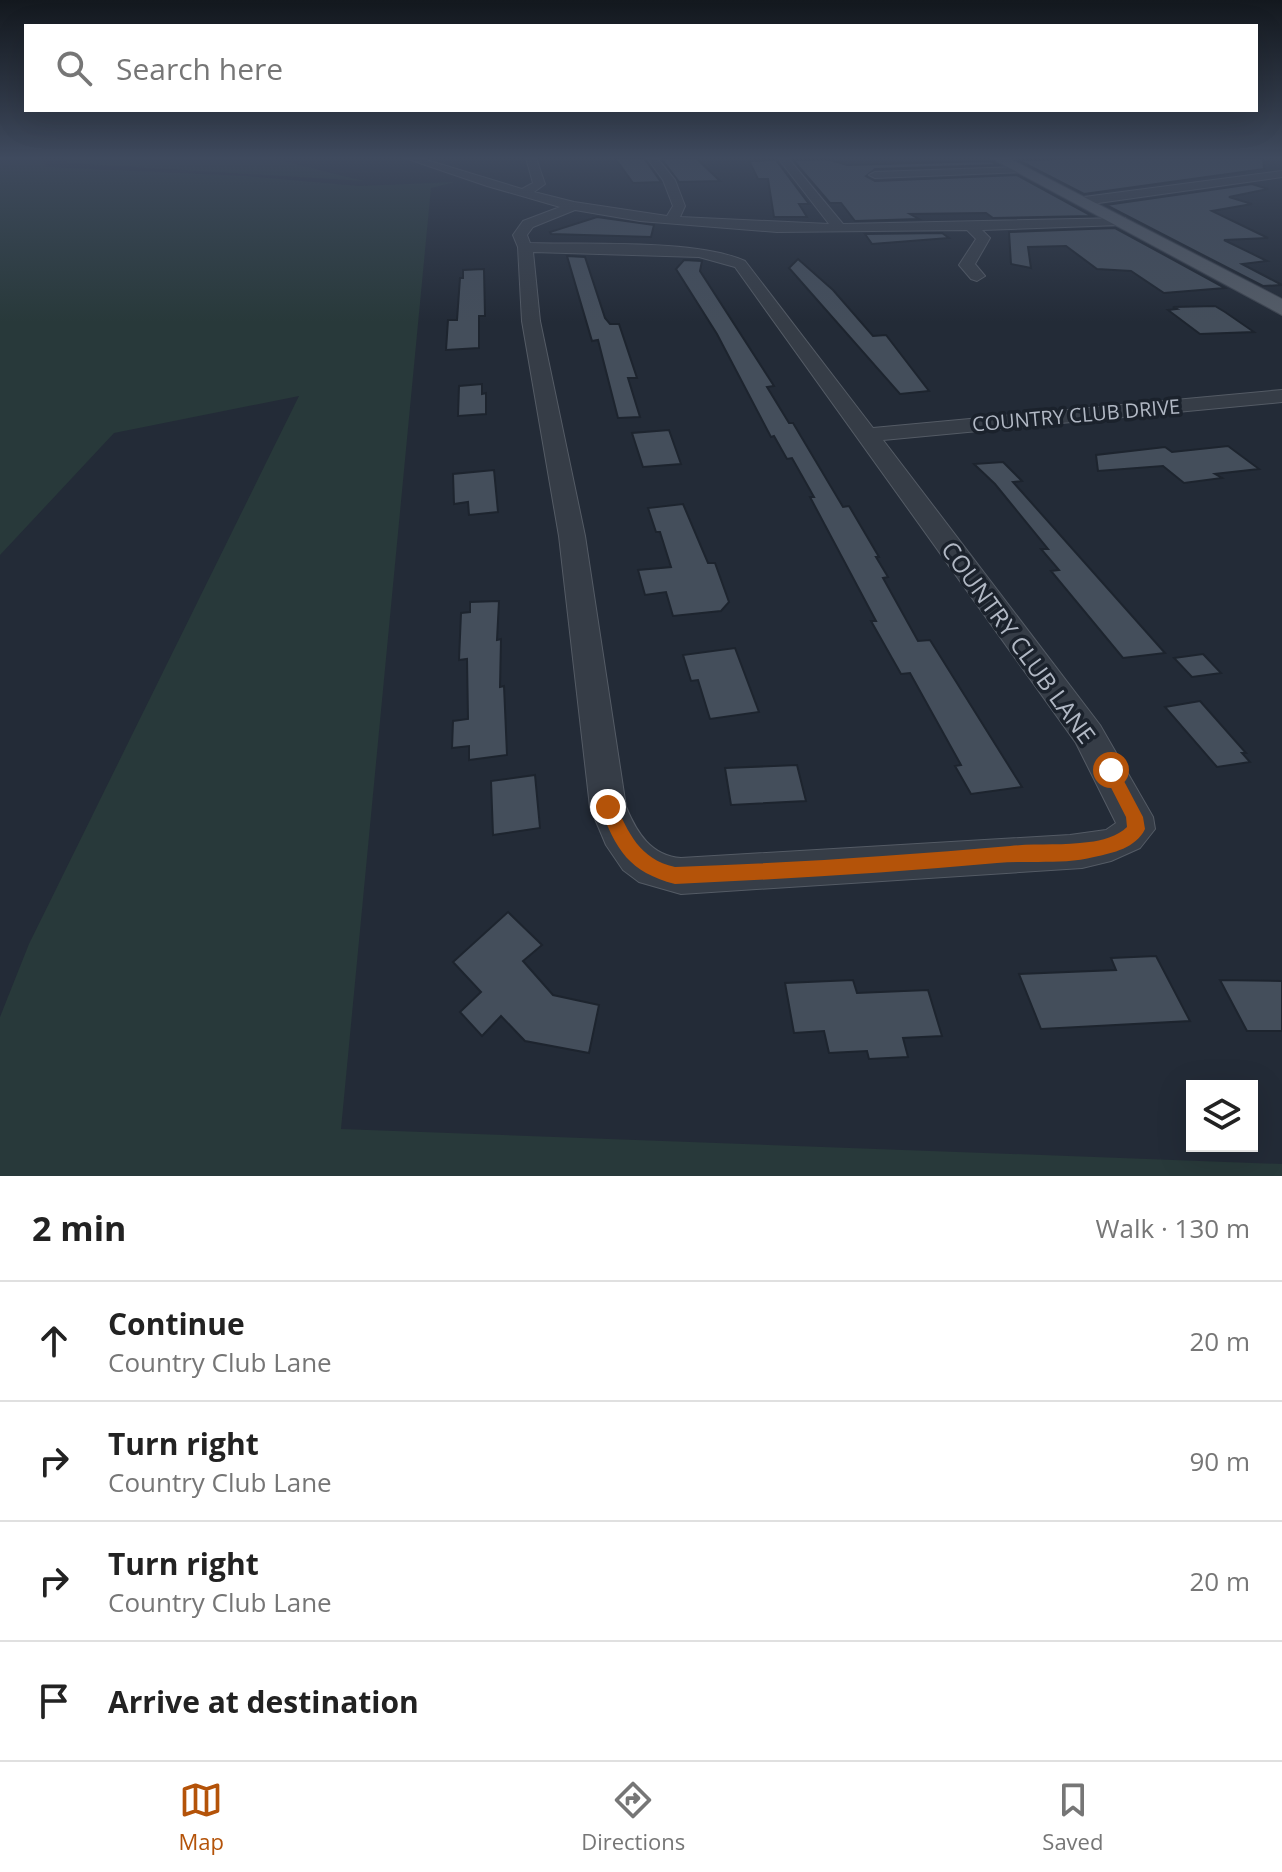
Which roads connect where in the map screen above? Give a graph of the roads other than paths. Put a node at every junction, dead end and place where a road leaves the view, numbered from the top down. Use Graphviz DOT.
graph roads {
  1 [pos="556,213"];
  2 [pos="622,213"];
  3 [pos="676,213"];
  4 [pos="827,213"];
  5 [pos="1105,213"];
  6 [pos="672,220"];
  7 [pos="1120,221"];
  8 [pos="969,224"];
  9 [pos="837,226"];
  10 [pos="525,247"];
  11 [pos="977,276"];
  12 [pos="1282,308"];
  13 [pos="1282,396"];
  14 [pos="869,435"];
  1 -- 10 [label="street"];
  2 -- 6 [label="street"];
  3 -- 6 [label="street"];
  4 -- 9 [label="street"];
  5 -- 7 [label="main road"];
  6 -- 9 [label="street"];
  7 -- 8 [label="street"];
  7 -- 12 [label="main road"];
  8 -- 9 [label="street"];
  8 -- 11 [label="street"];
  10 -- 14 [label="street, COUNTRY CLUB LANE"];
  10 -- 14 [label="street, COUNTRY CLUB LANE"];
  13 -- 14 [label="street, COUNTRY CLUB DRIVE"];
}
